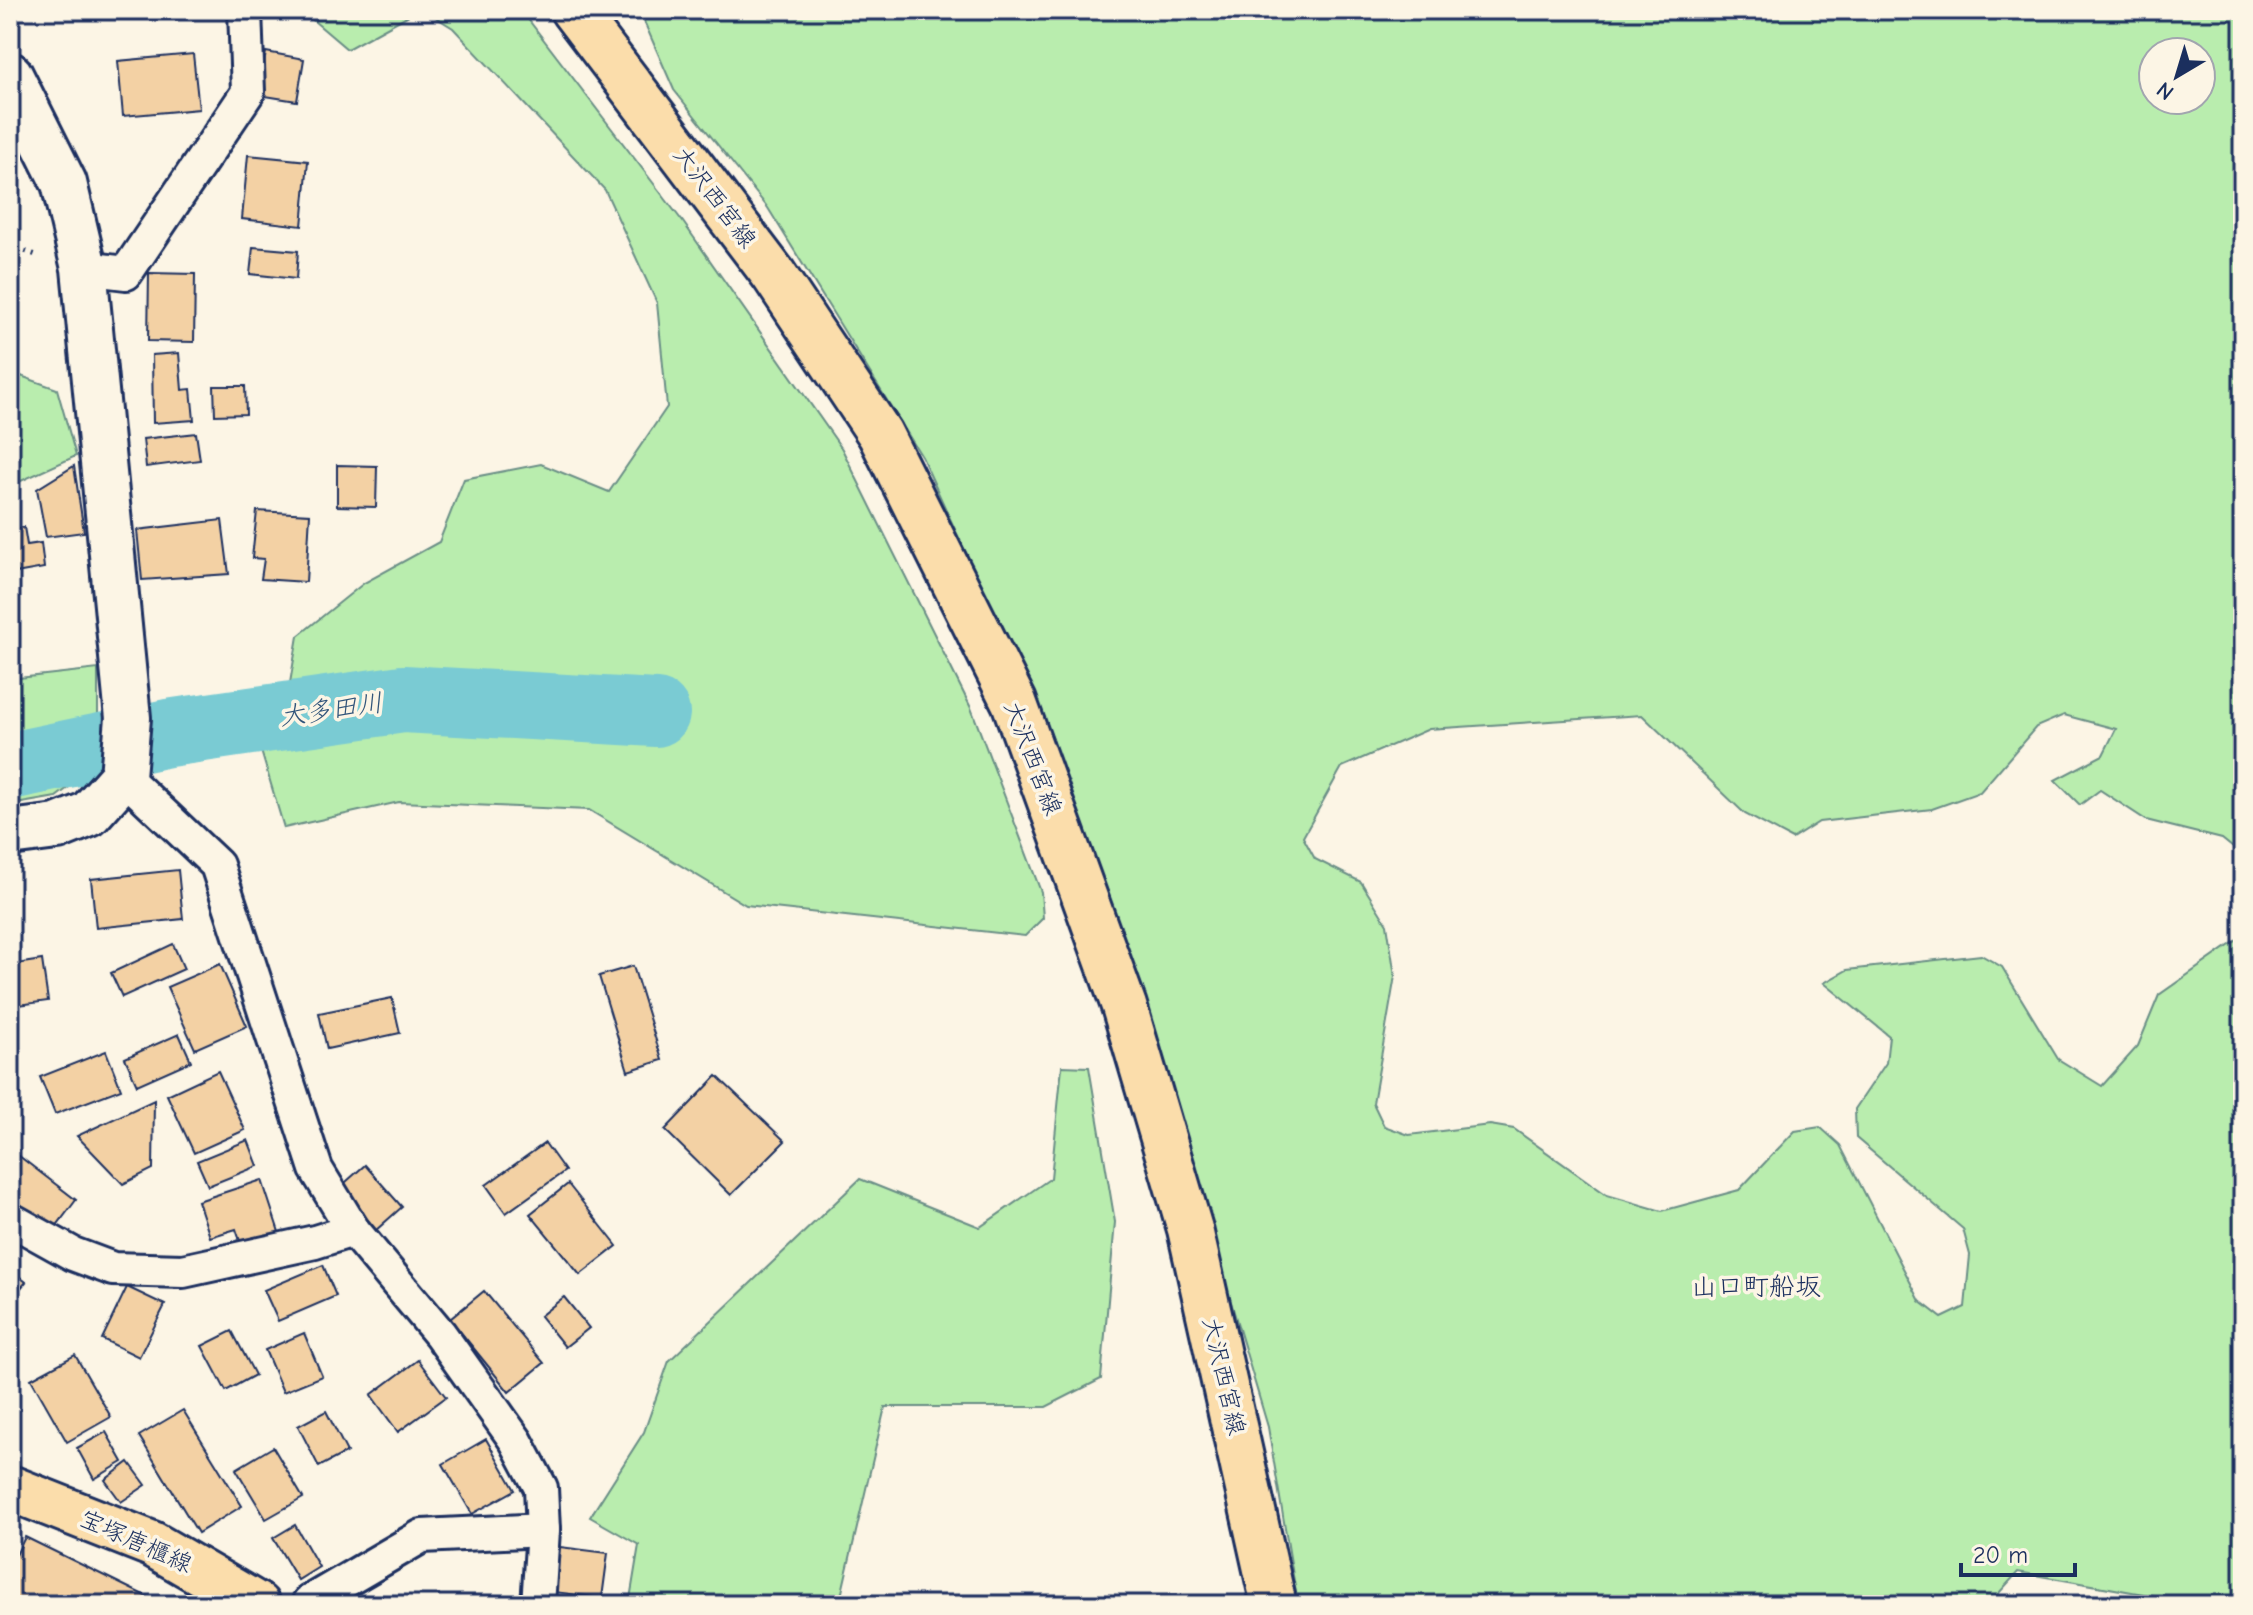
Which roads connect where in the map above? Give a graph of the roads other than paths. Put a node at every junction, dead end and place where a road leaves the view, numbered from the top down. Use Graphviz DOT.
graph roads {
  1 [pos="245,10"];
  2 [pos="573,10"];
  3 [pos="10,75"];
  4 [pos="84,268"];
  5 [pos="123,776"];
  6 [pos="10,833"];
  7 [pos="10,1219"];
  8 [pos="353,1230"];
  9 [pos="10,1488"];
  10 [pos="543,1530"];
  11 [pos="309,1602"];
  12 [pos="257,1605"];
  13 [pos="538,1605"];
  14 [pos="1274,1605"];
  1 -- 4 [label="street"];
  2 -- 14 [label="main road, 大沢西宮線"];
  3 -- 4 [label="street"];
  4 -- 5 [label="street"];
  5 -- 6 [label="street"];
  5 -- 8 [label="street"];
  7 -- 8 [label="street"];
  8 -- 10 [label="street"];
  9 -- 12 [label="main road, 宝塚唐櫃線"];
  10 -- 11 [label="street"];
  10 -- 13 [label="street"];
}
